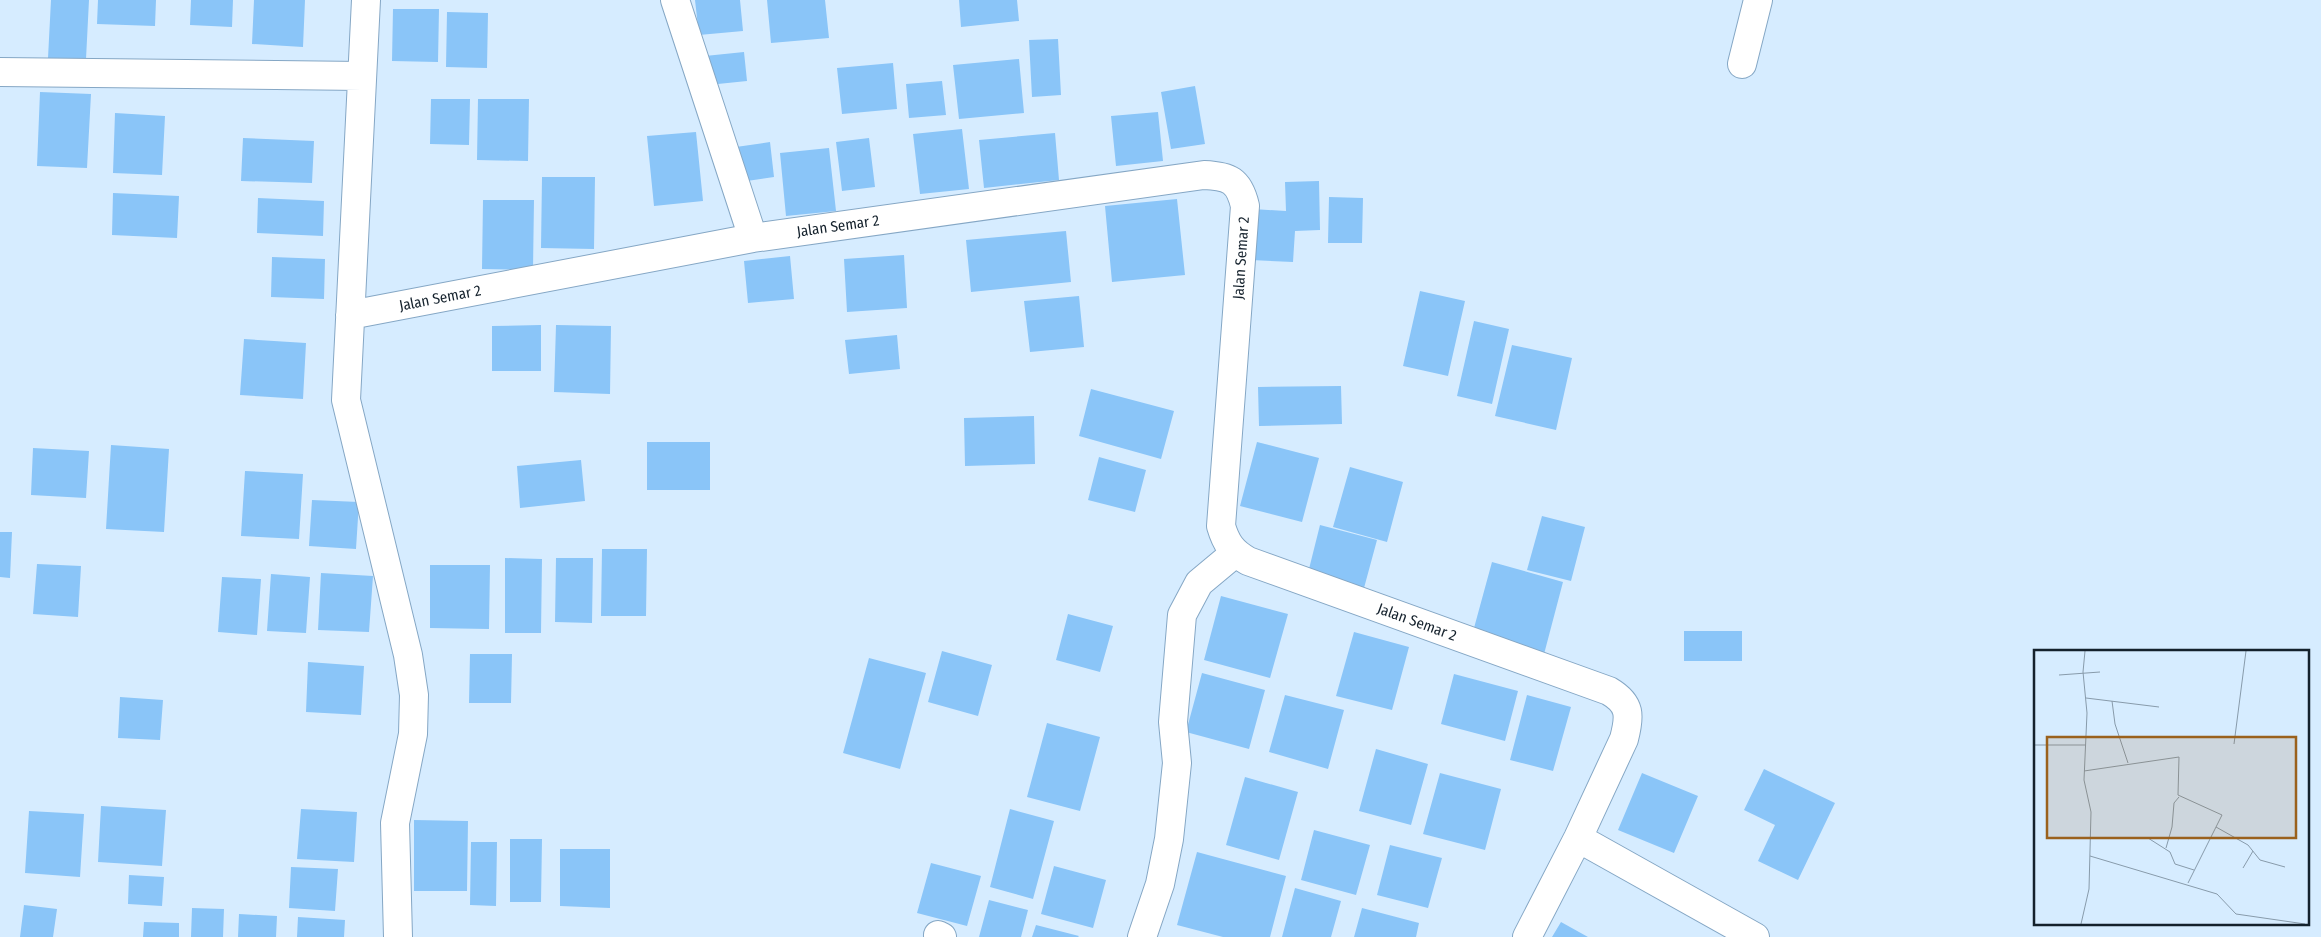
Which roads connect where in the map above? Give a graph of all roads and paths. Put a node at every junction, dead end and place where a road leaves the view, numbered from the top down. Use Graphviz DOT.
graph roads {
  1 [pos="366,0"];
  2 [pos="675,0"];
  3 [pos="1758,0"];
  4 [pos="1742,64"];
  5 [pos="0,72"];
  6 [pos="362,76"];
  7 [pos="753,238"];
  8 [pos="350,315"];
  9 [pos="1235,553"];
  10 [pos="1578,838"];
  11 [pos="398,937"];
  12 [pos="1142,937"];
  13 [pos="1527,937"];
  14 [pos="1756,937"];
  1 -- 6 [label="street"];
  2 -- 7 [label="street"];
  3 -- 4 [label="street"];
  5 -- 6 [label="street"];
  6 -- 8 [label="street"];
  7 -- 8 [label="street, Jalan Semar 2"];
  7 -- 9 [label="street, Jalan Semar 2"];
  8 -- 11 [label="street"];
  9 -- 10 [label="street, Jalan Semar 2"];
  9 -- 12 [label="street"];
  10 -- 13 [label="street, Jalan Semar 2"];
  10 -- 14 [label="street"];
}
